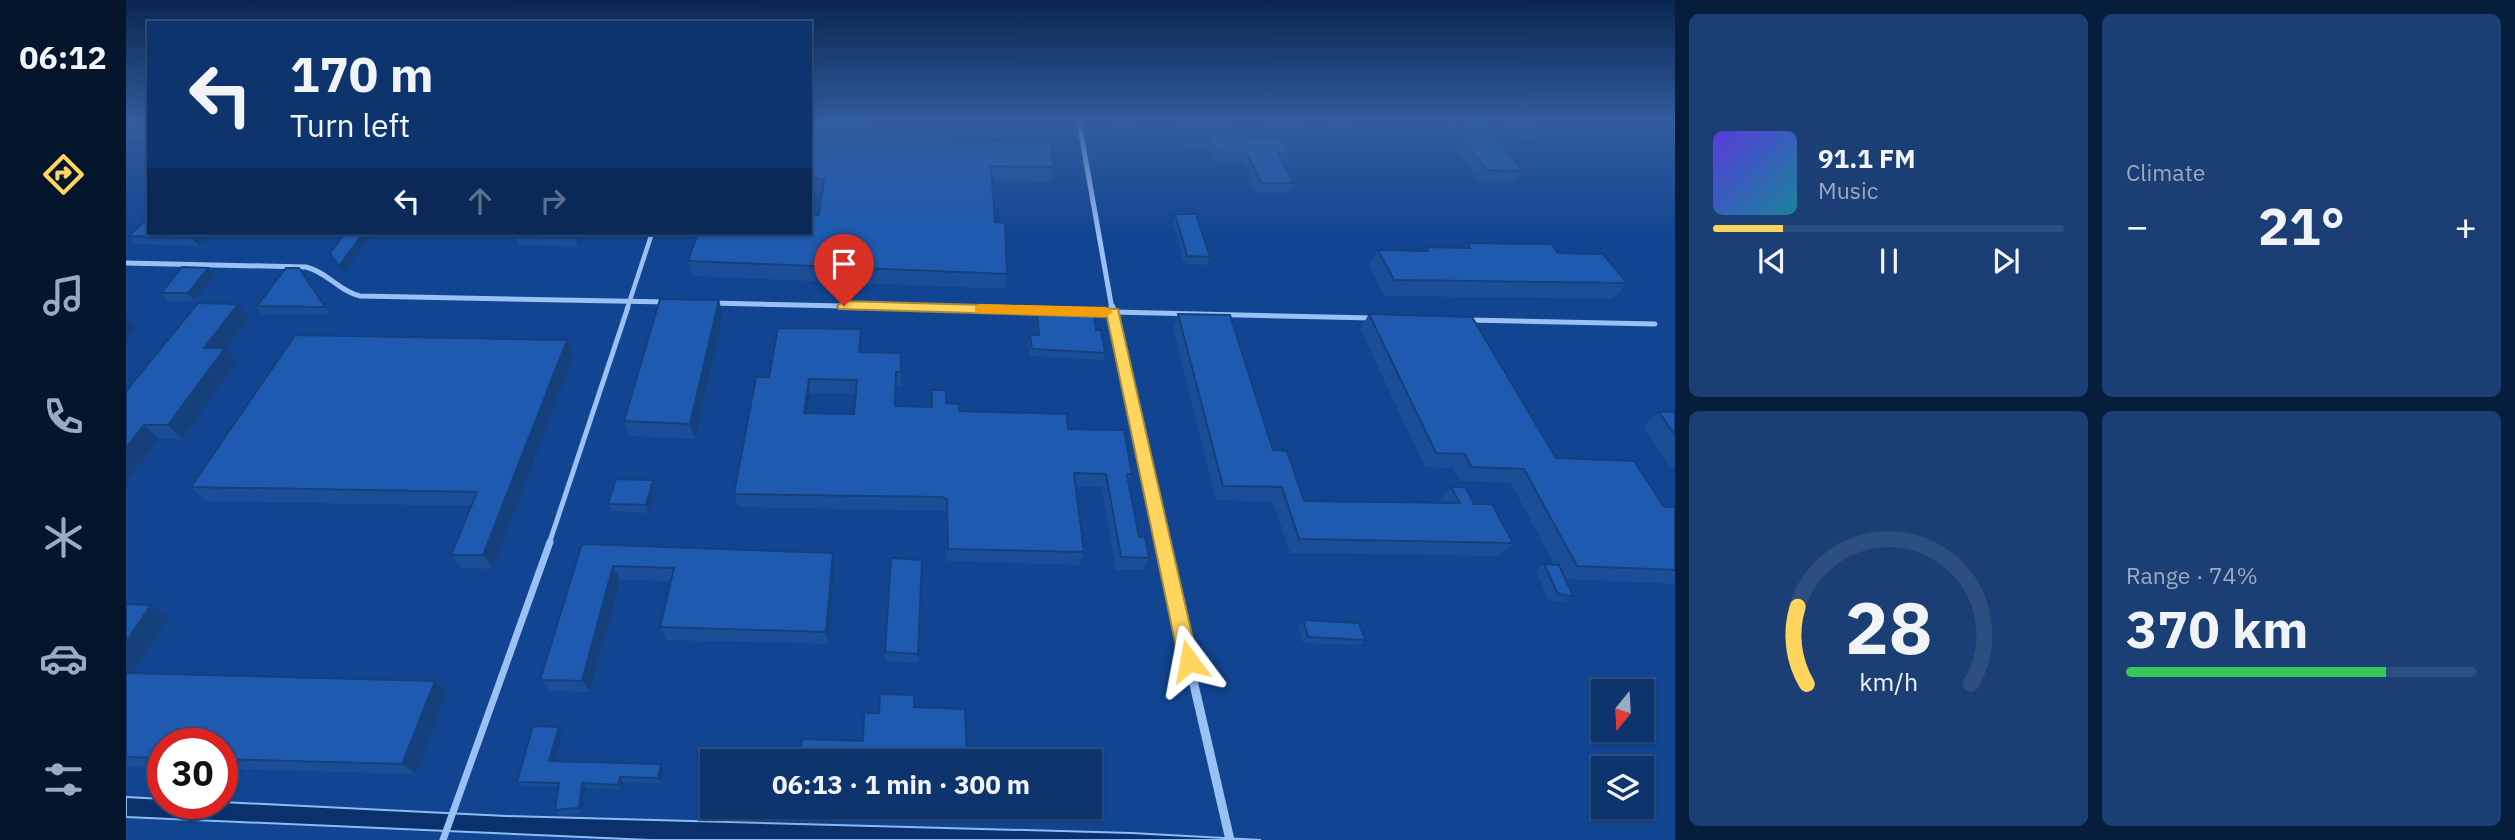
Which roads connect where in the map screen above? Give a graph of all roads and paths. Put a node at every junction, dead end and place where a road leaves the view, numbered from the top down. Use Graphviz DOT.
graph roads {
  1 [pos="1086,161"];
  2 [pos="651,235"];
  3 [pos="126,263"];
  4 [pos="629,301"];
  5 [pos="671,302"];
  6 [pos="698,302"];
  7 [pos="1113,312"];
  8 [pos="1377,318"];
  9 [pos="1461,320"];
  10 [pos="1655,324"];
  11 [pos="443,840"];
  12 [pos="1230,840"];
  1 -- 7 [label="street"];
  2 -- 4 [label="lane"];
  3 -- 4 [label="street"];
  4 -- 5 [label="street"];
  4 -- 11 [label="lane"];
  6 -- 7 [label="street"];
  7 -- 8 [label="lane"];
  7 -- 12 [label="street"];
  9 -- 10 [label="lane"];
}
